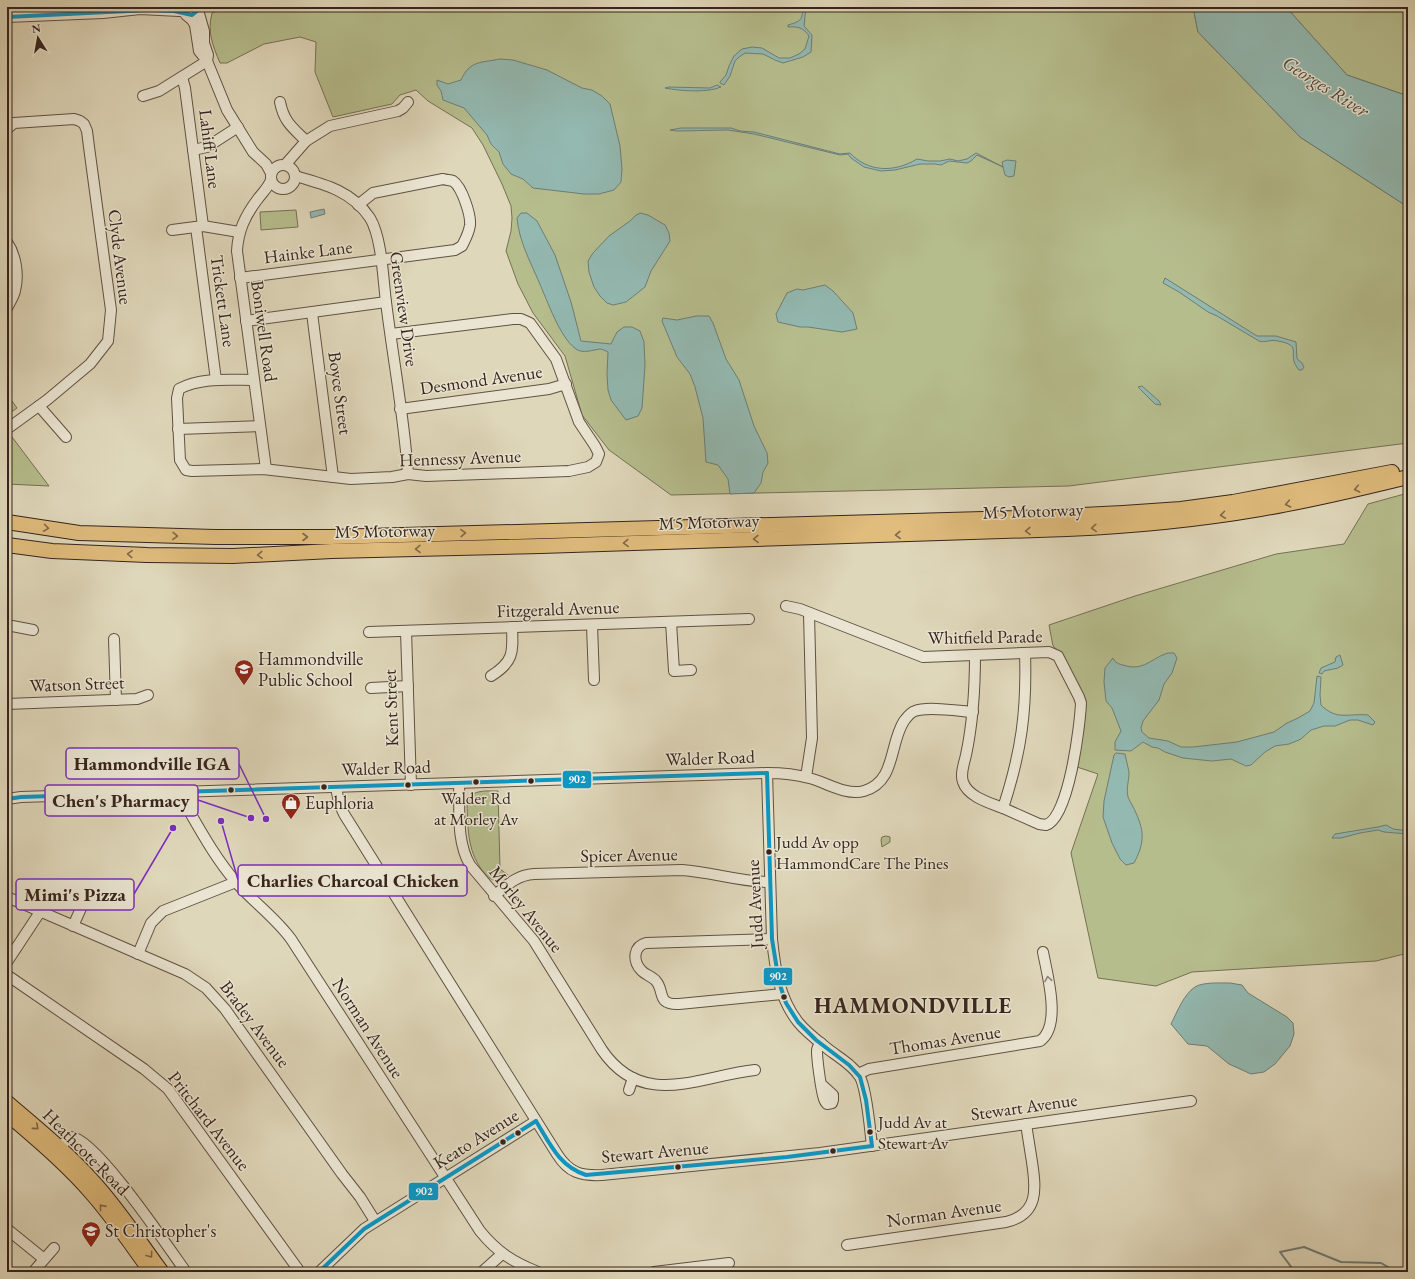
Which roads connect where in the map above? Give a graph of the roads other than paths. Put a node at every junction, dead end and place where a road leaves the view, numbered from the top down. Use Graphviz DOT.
graph roads {
  1 [pos="144,8"];
  2 [pos="199,8"];
  3 [pos="181,11"];
  4 [pos="7,18"];
  5 [pos="207,61"];
  6 [pos="182,76"];
  7 [pos="143,96"];
  8 [pos="280,102"];
  9 [pos="408,102"];
  10 [pos="238,127"];
  11 [pos="7,129"];
  12 [pos="303,145"];
  13 [pos="193,150"];
  14 [pos="276,171"];
  15 [pos="294,178"];
  16 [pos="280,189"];
  17 [pos="256,201"];
  18 [pos="358,205"];
  19 [pos="199,227"];
  20 [pos="172,230"];
  21 [pos="239,232"];
  22 [pos="7,242"];
  23 [pos="381,259"];
  24 [pos="240,278"];
  25 [pos="386,302"];
  26 [pos="7,308"];
  27 [pos="312,313"];
  28 [pos="246,321"];
  29 [pos="391,334"];
  30 [pos="216,380"];
  31 [pos="254,380"];
  32 [pos="566,384"];
  33 [pos="40,406"];
  34 [pos="400,409"];
  35 [pos="260,426"];
  36 [pos="7,429"];
  37 [pos="178,429"];
  38 [pos="66,436"];
  39 [pos="1408,467"];
  40 [pos="266,469"];
  41 [pos="408,474"];
  42 [pos="334,477"];
  43 [pos="1408,477"];
  44 [pos="7,522"];
  45 [pos="7,545"];
  46 [pos="786,606"];
  47 [pos="809,613"];
  48 [pos="749,619"];
  49 [pos="671,622"];
  50 [pos="592,624"];
  51 [pos="7,625"];
  52 [pos="512,627"];
  53 [pos="34,630"];
  54 [pos="406,630"];
  55 [pos="369,632"];
  56 [pos="114,639"];
  57 [pos="1025,653"];
  58 [pos="975,655"];
  59 [pos="691,670"];
  60 [pos="491,676"];
  61 [pos="594,680"];
  62 [pos="408,686"];
  63 [pos="371,688"];
  64 [pos="148,695"];
  65 [pos="116,700"];
  66 [pos="7,704"];
  67 [pos="973,712"];
  68 [pos="767,773"];
  69 [pos="806,777"];
  70 [pos="459,783"];
  71 [pos="410,785"];
  72 [pos="336,787"];
  73 [pos="178,792"];
  74 [pos="7,799"];
  75 [pos="1003,808"];
  76 [pos="236,882"];
  77 [pos="770,882"];
  78 [pos="87,895"];
  79 [pos="494,896"];
  80 [pos="7,897"];
  81 [pos="40,912"];
  82 [pos="73,926"];
  83 [pos="772,939"];
  84 [pos="1043,952"];
  85 [pos="138,954"];
  86 [pos="7,962"];
  87 [pos="7,975"];
  88 [pos="782,994"];
  89 [pos="821,1043"];
  90 [pos="755,1070"];
  91 [pos="858,1074"];
  92 [pos="633,1078"];
  93 [pos="822,1085"];
  94 [pos="629,1090"];
  95 [pos="7,1101"];
  96 [pos="1191,1101"];
  97 [pos="7,1115"];
  98 [pos="536,1121"];
  99 [pos="1026,1124"];
  100 [pos="872,1146"];
  101 [pos="59,1147"];
  102 [pos="446,1178"];
  103 [pos="375,1222"];
  104 [pos="7,1229"];
  105 [pos="847,1245"];
  106 [pos="54,1248"];
  107 [pos="502,1254"];
  108 [pos="44,1259"];
  109 [pos="729,1263"];
  110 [pos="34,1271"];
  111 [pos="150,1272"];
  112 [pos="163,1272"];
  113 [pos="186,1272"];
  114 [pos="300,1272"];
  115 [pos="319,1272"];
  116 [pos="482,1272"];
  117 [pos="538,1272"];
  118 [pos="657,1272"];
  1 -- 3 [label="street"];
  1 -- 4 [label="street"];
  2 -- 3 [label="street"];
  2 -- 5 [label="street"];
  3 -- 5 [label="street"];
  5 -- 6 [label="street"];
  5 -- 10 [label="street"];
  6 -- 7 [label="street"];
  6 -- 13 [label="street, Lahiff Lane"];
  8 -- 12 [label="street"];
  9 -- 12 [label="street, Boniwell Road"];
  10 -- 13 [label="street"];
  10 -- 14 [label="street"];
  11 -- 33 [label="street, Clyde Avenue"];
  12 -- 14 [label="street, Boniwell Road"];
  12 -- 15 [label="street"];
  13 -- 19 [label="street, Lahiff Lane"];
  14 -- 15 [label="street, Greenview Drive"];
  14 -- 16 [label="street"];
  14 -- 17 [label="street, Boniwell Road"];
  15 -- 16 [label="street"];
  15 -- 18 [label="street, Greenview Drive"];
  16 -- 17 [label="street"];
  17 -- 21 [label="street, Boniwell Road"];
  18 -- 23 [label="street, Greenview Drive"];
  18 -- 23 [label="street, Hainke Lane"];
  19 -- 20 [label="street"];
  19 -- 21 [label="street"];
  19 -- 30 [label="street, Trickett Lane"];
  21 -- 24 [label="street, Boniwell Road"];
  22 -- 26 [label="street"];
  23 -- 24 [label="street, Hainke Lane"];
  23 -- 25 [label="street, Greenview Drive"];
  24 -- 28 [label="street, Boniwell Road"];
  25 -- 27 [label="street"];
  25 -- 29 [label="street, Greenview Drive"];
  27 -- 28 [label="street"];
  27 -- 42 [label="street, Boyce Street"];
  28 -- 31 [label="street, Boniwell Road"];
  29 -- 32 [label="street, Hennessy Avenue"];
  29 -- 34 [label="street, Greenview Drive"];
  30 -- 31 [label="street, Hennessy Avenue"];
  30 -- 37 [label="street, Hennessy Avenue"];
  31 -- 35 [label="street, Boniwell Road"];
  32 -- 34 [label="street, Desmond Avenue"];
  32 -- 41 [label="street, Hennessy Avenue"];
  33 -- 36 [label="street, Clyde Avenue"];
  33 -- 38 [label="street"];
  34 -- 41 [label="street, Greenview Drive"];
  35 -- 37 [label="street"];
  35 -- 40 [label="street, Boniwell Road"];
  37 -- 40 [label="street, Hennessy Avenue"];
  44 -- 39 [label="highway, M5 Motorway, one-way"];
  40 -- 42 [label="street, Hennessy Avenue"];
  41 -- 42 [label="street, Hennessy Avenue"];
  43 -- 45 [label="highway, M5 Motorway, one-way"];
  46 -- 47 [label="street, Whitfield Parade"];
  47 -- 58 [label="street, Whitfield Parade"];
  47 -- 69 [label="street"];
  48 -- 49 [label="street, Fitzgerald Avenue"];
  49 -- 50 [label="street, Fitzgerald Avenue"];
  49 -- 59 [label="street"];
  50 -- 52 [label="street, Fitzgerald Avenue"];
  50 -- 61 [label="street"];
  51 -- 53 [label="street"];
  52 -- 54 [label="street, Fitzgerald Avenue"];
  52 -- 60 [label="street"];
  54 -- 55 [label="street, Fitzgerald Avenue"];
  54 -- 62 [label="street, Kent Street"];
  56 -- 65 [label="street"];
  57 -- 58 [label="street, Whitfield Parade"];
  57 -- 75 [label="street"];
  57 -- 75 [label="street, Whitfield Parade"];
  58 -- 67 [label="street"];
  62 -- 63 [label="street"];
  62 -- 71 [label="street, Kent Street"];
  64 -- 65 [label="street, Watson Street"];
  65 -- 66 [label="street, Watson Street"];
  67 -- 69 [label="street, Walder Road"];
  67 -- 75 [label="street"];
  68 -- 69 [label="street, Walder Road"];
  68 -- 70 [label="street, Walder Road"];
  68 -- 77 [label="street, Judd Avenue"];
  70 -- 71 [label="street, Walder Road"];
  70 -- 79 [label="street, Morley Avenue"];
  71 -- 72 [label="street, Walder Road"];
  72 -- 73 [label="street, Walder Road"];
  72 -- 98 [label="street, Stewart Avenue"];
  73 -- 74 [label="street, Walder Road"];
  73 -- 76 [label="street, Norman Avenue"];
  76 -- 85 [label="street"];
  76 -- 102 [label="street, Norman Avenue"];
  77 -- 79 [label="street, Spicer Avenue"];
  77 -- 83 [label="street, Judd Avenue"];
  78 -- 82 [label="street"];
  79 -- 92 [label="street, Morley Avenue"];
  80 -- 81 [label="street, Bradey Avenue"];
  81 -- 82 [label="street, Bradey Avenue"];
  81 -- 86 [label="street"];
  82 -- 85 [label="street, Bradey Avenue"];
  83 -- 88 [label="street, Judd Avenue"];
  83 -- 88 [label="street"];
  91 -- 84 [label="street, Thomas Avenue, one-way"];
  85 -- 103 [label="street, Bradey Avenue"];
  87 -- 114 [label="street, Pritchard Avenue"];
  88 -- 89 [label="street, Judd Avenue"];
  89 -- 91 [label="street, Judd Avenue"];
  89 -- 93 [label="street"];
  90 -- 92 [label="street, Morley Avenue"];
  91 -- 100 [label="street"];
  92 -- 94 [label="street"];
  95 -- 101 [label="main road, Heathcote Road, one-way"];
  96 -- 99 [label="street, Stewart Avenue"];
  111 -- 97 [label="main road, Heathcote Road, one-way"];
  98 -- 100 [label="street, Stewart Avenue"];
  98 -- 102 [label="street, Keato Avenue"];
  99 -- 100 [label="street, Stewart Avenue"];
  99 -- 105 [label="street, Norman Avenue"];
  101 -- 112 [label="main road, Heathcote Road, one-way"];
  101 -- 113 [label="street"];
  102 -- 103 [label="street, Keato Avenue"];
  102 -- 107 [label="street, Norman Avenue"];
  103 -- 115 [label="street, Keato Avenue"];
  104 -- 108 [label="street"];
  106 -- 108 [label="street"];
  107 -- 116 [label="street"];
  107 -- 117 [label="street, Norman Avenue"];
  108 -- 110 [label="street"];
  109 -- 118 [label="street"];
}
